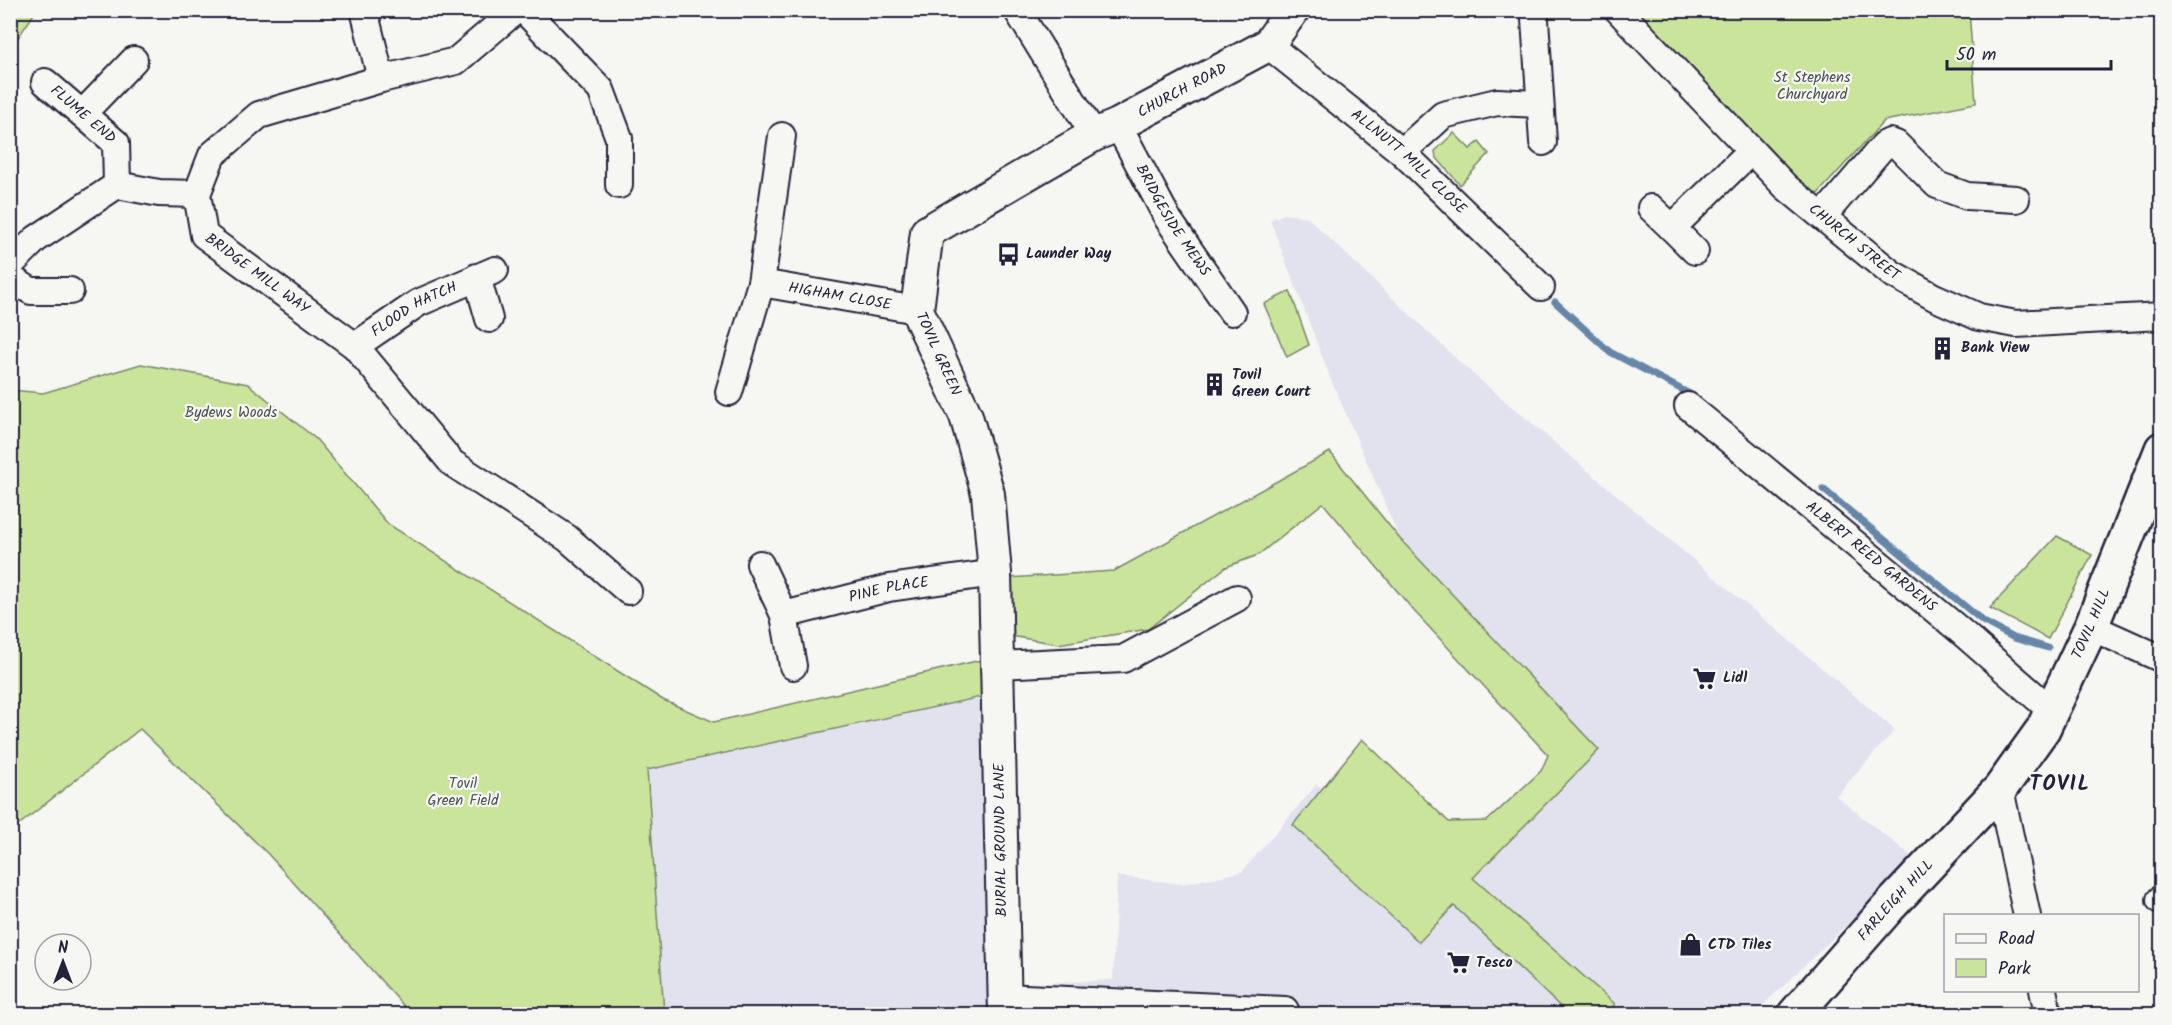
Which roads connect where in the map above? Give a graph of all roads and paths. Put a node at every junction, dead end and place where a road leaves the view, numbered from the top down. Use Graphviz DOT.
graph roads {
  1 [pos="364,10"];
  2 [pos="516,10"];
  3 [pos="524,10"];
  4 [pos="1017,10"];
  5 [pos="1293,10"];
  6 [pos="1618,10"];
  7 [pos="1535,19"];
  8 [pos="1268,45"];
  9 [pos="134,60"];
  10 [pos="381,79"];
  11 [pos="45,82"];
  12 [pos="1540,104"];
  13 [pos="83,113"];
  14 [pos="1106,130"];
  15 [pos="782,136"];
  16 [pos="1543,142"];
  17 [pos="1751,151"];
  18 [pos="1402,152"];
  19 [pos="117,185"];
  20 [pos="620,185"];
  21 [pos="197,194"];
  22 [pos="2016,199"];
  23 [pos="1651,208"];
  24 [pos="1823,216"];
  25 [pos="1672,228"];
  26 [pos="1695,251"];
  27 [pos="10,265"];
  28 [pos="10,278"];
  29 [pos="761,283"];
  30 [pos="1541,287"];
  31 [pos="70,291"];
  32 [pos="916,310"];
  33 [pos="1232,312"];
  34 [pos="2162,316"];
  35 [pos="489,319"];
  36 [pos="356,346"];
  37 [pos="729,392"];
  38 [pos="1688,406"];
  39 [pos="2162,449"];
  40 [pos="760,564"];
  41 [pos="995,573"];
  42 [pos="628,591"];
  43 [pos="1237,598"];
  44 [pos="784,615"];
  45 [pos="2091,627"];
  46 [pos="2162,659"];
  47 [pos="998,665"];
  48 [pos="793,666"];
  49 [pos="2052,711"];
  50 [pos="2000,789"];
  51 [pos="2027,914"];
  52 [pos="2043,992"];
  53 [pos="1004,1006"];
  54 [pos="1285,1010"];
  55 [pos="1795,1014"];
  56 [pos="2048,1014"];
  1 -- 10 [label="street"];
  2 -- 10 [label="street"];
  3 -- 20 [label="street"];
  4 -- 14 [label="street"];
  5 -- 8 [label="street"];
  6 -- 17 [label="street, CHURCH STREET"];
  7 -- 12 [label="street"];
  8 -- 14 [label="street, CHURCH ROAD"];
  8 -- 18 [label="street, ALLNUTT MILL CLOSE"];
  9 -- 13 [label="street"];
  10 -- 21 [label="street"];
  11 -- 13 [label="street, FLUME END"];
  12 -- 16 [label="street"];
  12 -- 18 [label="street"];
  13 -- 19 [label="street, FLUME END"];
  14 -- 32 [label="street, TOVIL GREEN"];
  14 -- 33 [label="street, BRIDGESIDE MEWS"];
  15 -- 29 [label="street"];
  17 -- 24 [label="street, CHURCH STREET"];
  17 -- 25 [label="street"];
  18 -- 30 [label="street, ALLNUTT MILL CLOSE"];
  19 -- 21 [label="street"];
  19 -- 27 [label="street"];
  21 -- 36 [label="street, BRIDGE MILL WAY"];
  22 -- 24 [label="street"];
  23 -- 25 [label="street"];
  24 -- 34 [label="street, CHURCH STREET"];
  25 -- 26 [label="street"];
  28 -- 31 [label="street"];
  29 -- 32 [label="street, HIGHAM CLOSE"];
  29 -- 37 [label="street"];
  32 -- 41 [label="street, TOVIL GREEN"];
  35 -- 36 [label="street, FLOOD HATCH"];
  36 -- 42 [label="street, BRIDGE MILL WAY"];
  38 -- 49 [label="street, ALBERT REED GARDENS"];
  39 -- 45 [label="main road, TOVIL HILL"];
  40 -- 44 [label="street"];
  41 -- 44 [label="street, PINE PLACE"];
  41 -- 47 [label="street, TOVIL GREEN"];
  43 -- 47 [label="street"];
  44 -- 48 [label="street"];
  45 -- 46 [label="street"];
  45 -- 49 [label="main road, TOVIL HILL"];
  47 -- 53 [label="street, BURIAL GROUND LANE"];
  49 -- 50 [label="main road, TOVIL HILL"];
  50 -- 51 [label="street"];
  50 -- 55 [label="main road, FARLEIGH HILL"];
  52 -- 56 [label="street"];
  53 -- 54 [label="street"];
}
